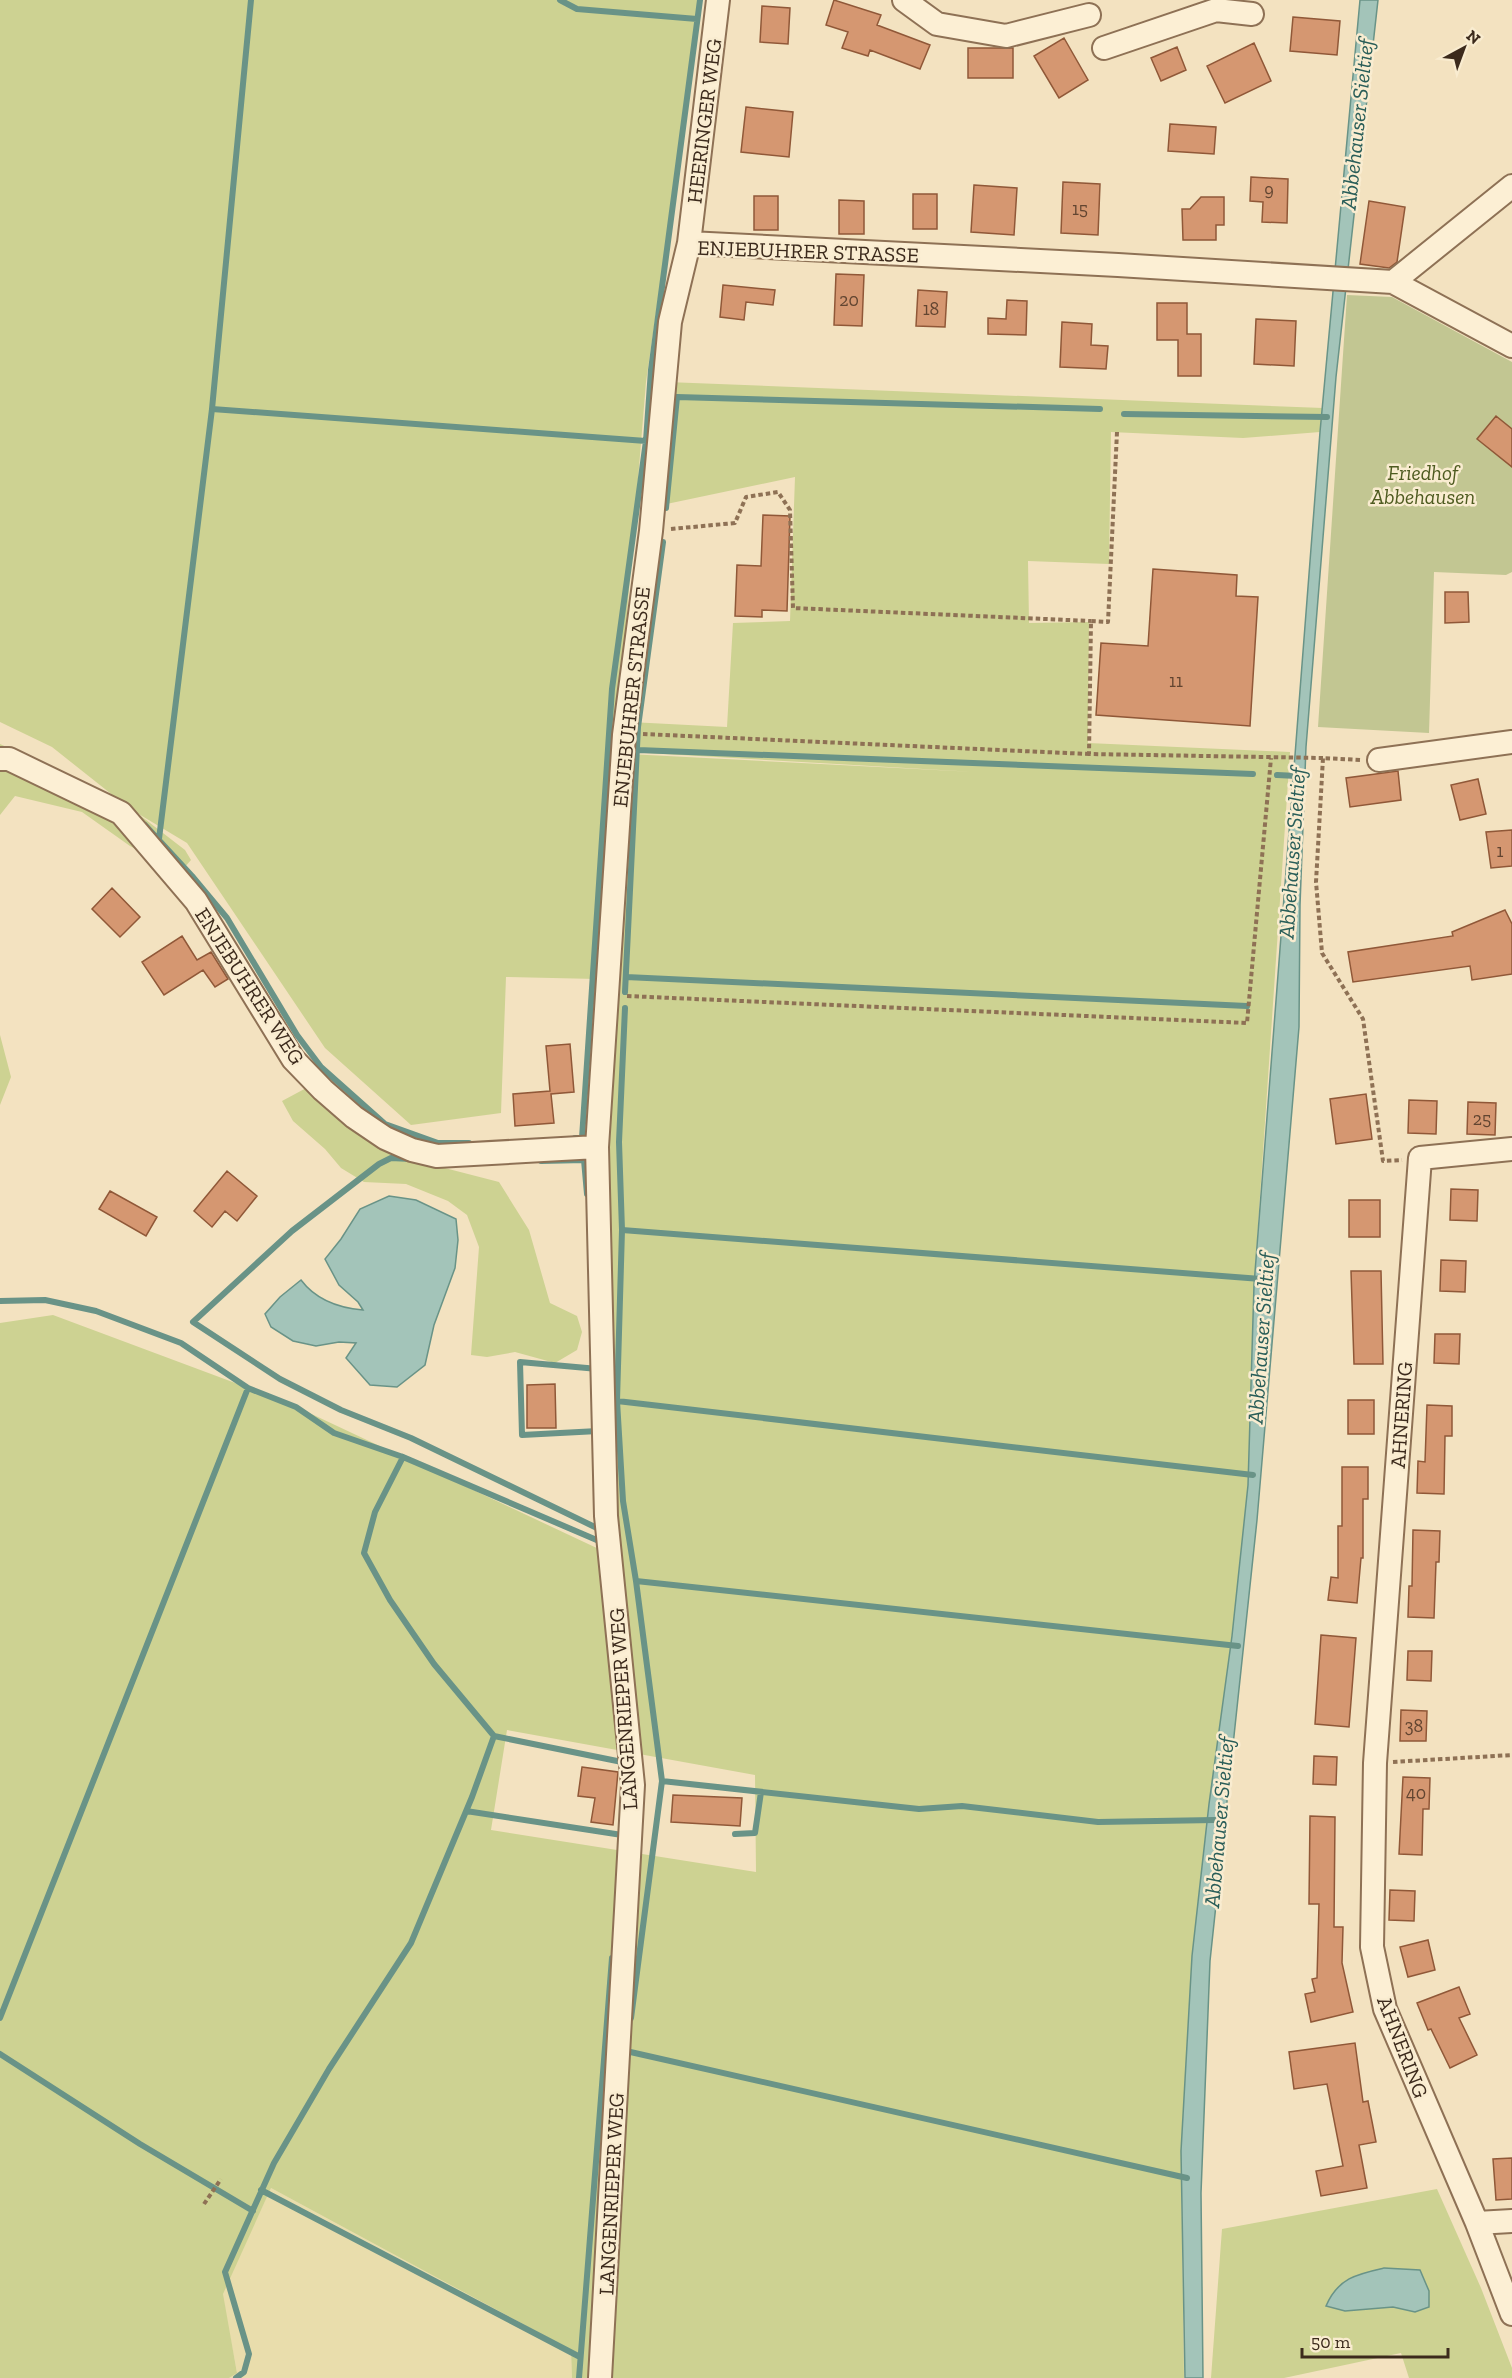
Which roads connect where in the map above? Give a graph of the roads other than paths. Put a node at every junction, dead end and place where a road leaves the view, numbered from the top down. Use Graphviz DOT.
graph roads {
  1 [pos="718,0"];
  2 [pos="904,0"];
  3 [pos="1252,14"];
  4 [pos="1089,15"];
  5 [pos="1104,48"];
  6 [pos="1512,186"];
  7 [pos="689,243"];
  8 [pos="1393,282"];
  9 [pos="1512,346"];
  10 [pos="1512,742"];
  11 [pos="0,759"];
  12 [pos="1379,760"];
  13 [pos="597,1147"];
  14 [pos="1512,1149"];
  15 [pos="1512,2221"];
  16 [pos="1477,2223"];
  17 [pos="1512,2314"];
  18 [pos="600,2378"];
  1 -- 7 [label="street, HEERINGER WEG"];
  2 -- 4 [label="street"];
  3 -- 5 [label="street"];
  6 -- 8 [label="street"];
  7 -- 8 [label="street, ENJEBUHRER STRASSE"];
  7 -- 13 [label="street, ENJEBUHRER STRASSE"];
  8 -- 9 [label="street"];
  10 -- 12 [label="street"];
  11 -- 13 [label="street, ENJEBUHRER WEG"];
  13 -- 18 [label="street, LANGENRIEPER WEG"];
  14 -- 16 [label="street, AHNERING"];
  15 -- 16 [label="street"];
  16 -- 17 [label="street, AHNERING"];
}
